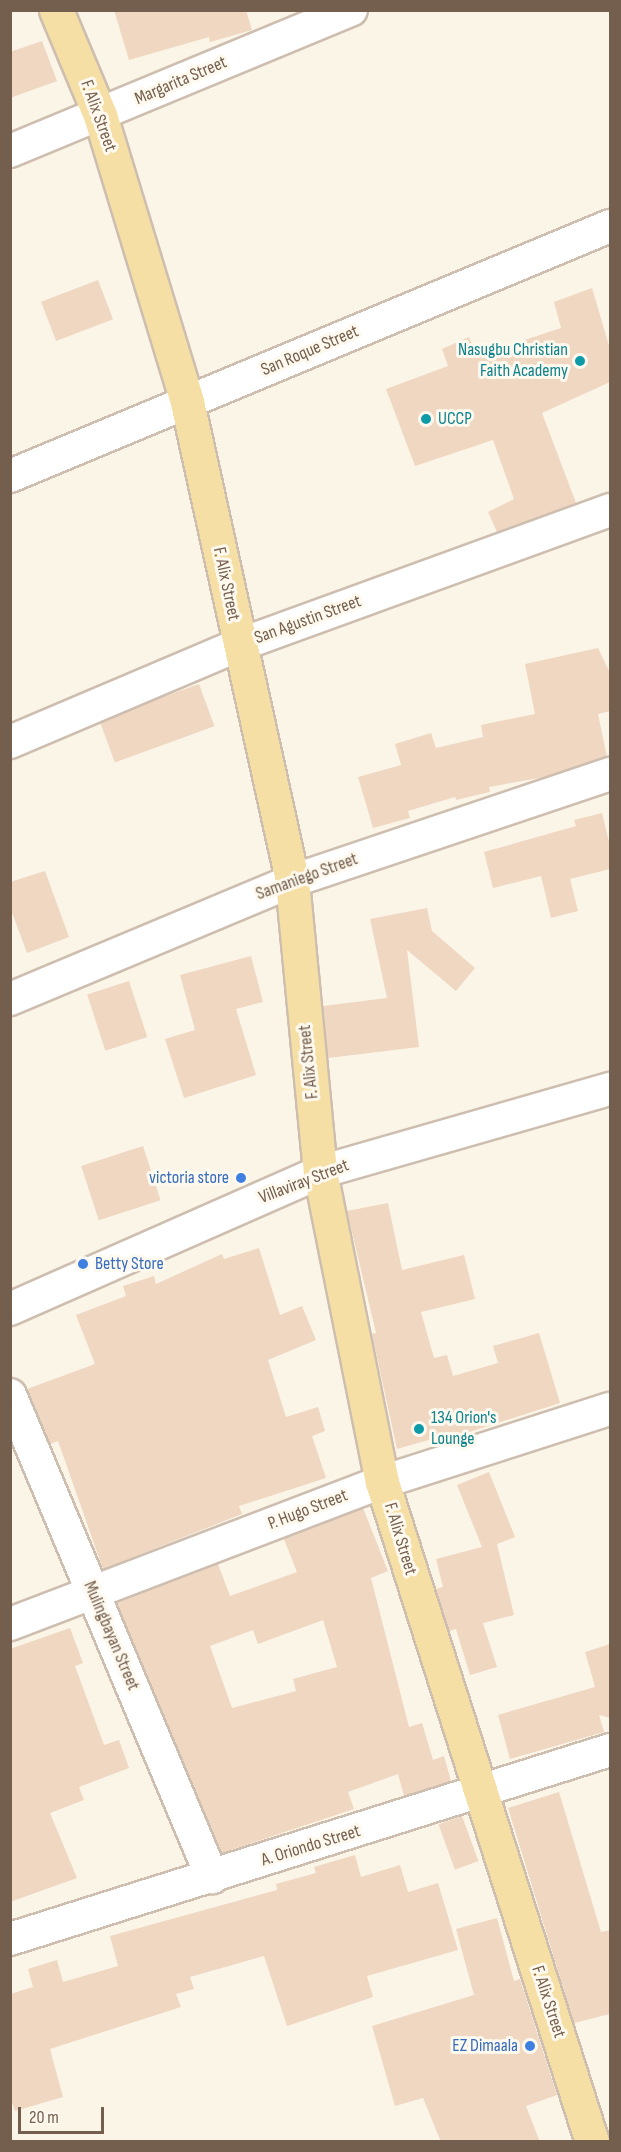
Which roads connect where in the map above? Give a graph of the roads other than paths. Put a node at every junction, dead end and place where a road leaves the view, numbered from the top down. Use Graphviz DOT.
graph roads {
  1 [pos="56,10"];
  2 [pos="351,10"];
  3 [pos="100,115"];
  4 [pos="10,151"];
  5 [pos="610,226"];
  6 [pos="187,402"];
  7 [pos="10,476"];
  8 [pos="610,510"];
  9 [pos="239,645"];
  10 [pos="10,742"];
  11 [pos="610,774"];
  12 [pos="292,880"];
  13 [pos="10,999"];
  14 [pos="610,1089"];
  15 [pos="320,1172"];
  16 [pos="10,1309"];
  17 [pos="10,1395"];
  18 [pos="610,1409"];
  19 [pos="382,1482"];
  20 [pos="93,1593"];
  21 [pos="10,1624"];
  22 [pos="610,1750"];
  23 [pos="480,1793"];
  24 [pos="212,1877"];
  25 [pos="10,1940"];
  26 [pos="592,2142"];
  1 -- 3 [label="main road, F. Alix Street"];
  2 -- 3 [label="street, Margarita Street"];
  3 -- 4 [label="street, Margarita Street"];
  3 -- 6 [label="main road, F. Alix Street"];
  5 -- 6 [label="street, San Roque Street"];
  6 -- 7 [label="street, San Roque Street"];
  6 -- 9 [label="main road, F. Alix Street"];
  8 -- 9 [label="street, San Agustin Street"];
  9 -- 10 [label="street, San Agustin Street"];
  9 -- 12 [label="main road, F. Alix Street"];
  11 -- 12 [label="street, Samaniego Street"];
  12 -- 13 [label="street, Samaniego Street"];
  12 -- 15 [label="main road, F. Alix Street"];
  14 -- 15 [label="street, Villaviray Street"];
  15 -- 16 [label="street, Villaviray Street"];
  15 -- 19 [label="main road, F. Alix Street"];
  17 -- 20 [label="street, Mulingbayan Street"];
  18 -- 19 [label="street, P. Hugo Street"];
  19 -- 20 [label="street, P. Hugo Street"];
  19 -- 23 [label="main road, F. Alix Street"];
  20 -- 21 [label="street, P. Hugo Street"];
  20 -- 24 [label="street, Mulingbayan Street"];
  22 -- 23 [label="street, A. Oriondo Street"];
  23 -- 24 [label="street, A. Oriondo Street"];
  23 -- 26 [label="main road, F. Alix Street"];
  24 -- 25 [label="street, A. Oriondo Street"];
}
